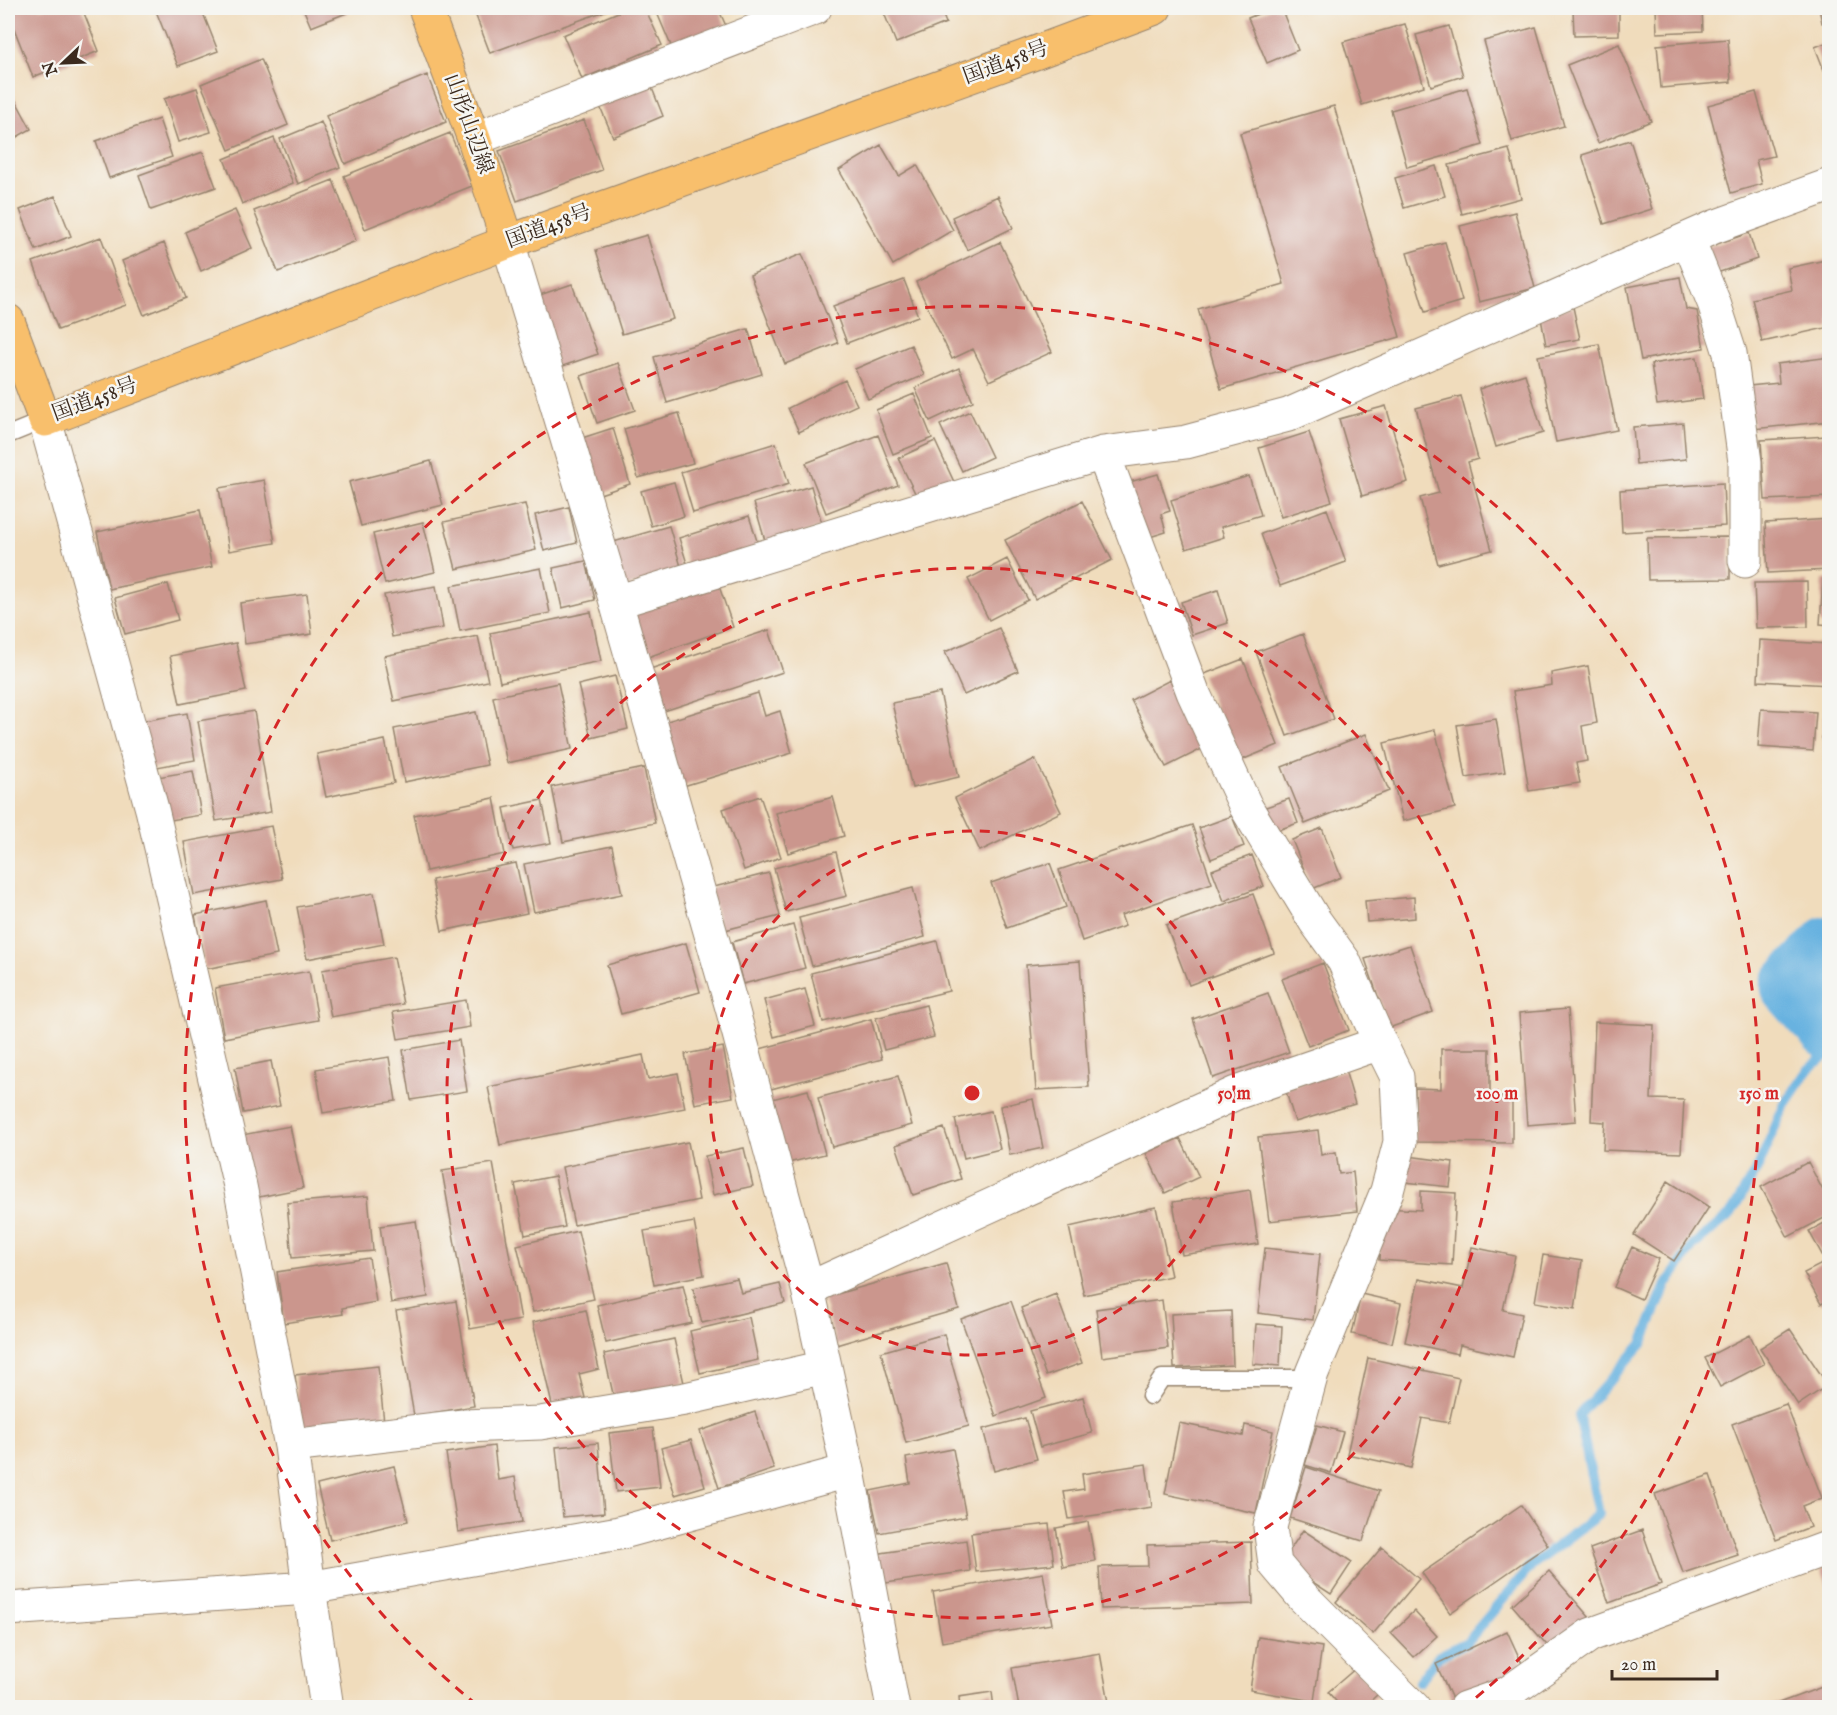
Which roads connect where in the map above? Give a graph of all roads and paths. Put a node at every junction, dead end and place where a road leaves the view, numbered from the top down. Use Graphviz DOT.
graph roads {
  1 [pos="425,8"];
  2 [pos="815,8"];
  3 [pos="1155,8"];
  4 [pos="474,139"];
  5 [pos="1830,185"];
  6 [pos="1688,239"];
  7 [pos="508,242"];
  8 [pos="8,321"];
  9 [pos="45,420"];
  10 [pos="8,435"];
  11 [pos="1103,453"];
  12 [pos="1745,561"];
  13 [pos="616,602"];
  14 [pos="1380,1043"];
  15 [pos="808,1289"];
  16 [pos="825,1367"];
  17 [pos="1311,1378"];
  18 [pos="1150,1396"];
  19 [pos="291,1446"];
  20 [pos="848,1471"];
  21 [pos="1830,1547"];
  22 [pos="309,1587"];
  23 [pos="8,1609"];
  24 [pos="327,1707"];
  25 [pos="893,1707"];
  26 [pos="1414,1707"];
  27 [pos="1465,1707"];
  1 -- 4 [label="main road, 山形山辺線"];
  2 -- 4 [label="street"];
  3 -- 7 [label="main road, 国道458号"];
  4 -- 7 [label="main road, 山形山辺線"];
  5 -- 6 [label="street"];
  6 -- 11 [label="street"];
  6 -- 12 [label="street"];
  7 -- 9 [label="main road, 国道458号"];
  7 -- 13 [label="street"];
  8 -- 9 [label="main road, 国道458号"];
  9 -- 10 [label="lane"];
  9 -- 19 [label="street"];
  11 -- 13 [label="street"];
  11 -- 14 [label="street"];
  13 -- 15 [label="street"];
  14 -- 15 [label="street"];
  14 -- 17 [label="street"];
  15 -- 16 [label="street"];
  16 -- 19 [label="street"];
  16 -- 20 [label="street"];
  17 -- 18 [label="lane"];
  17 -- 26 [label="street"];
  19 -- 22 [label="street"];
  20 -- 22 [label="street"];
  20 -- 25 [label="street"];
  21 -- 27 [label="street"];
  22 -- 23 [label="street"];
  22 -- 24 [label="street"];
}
